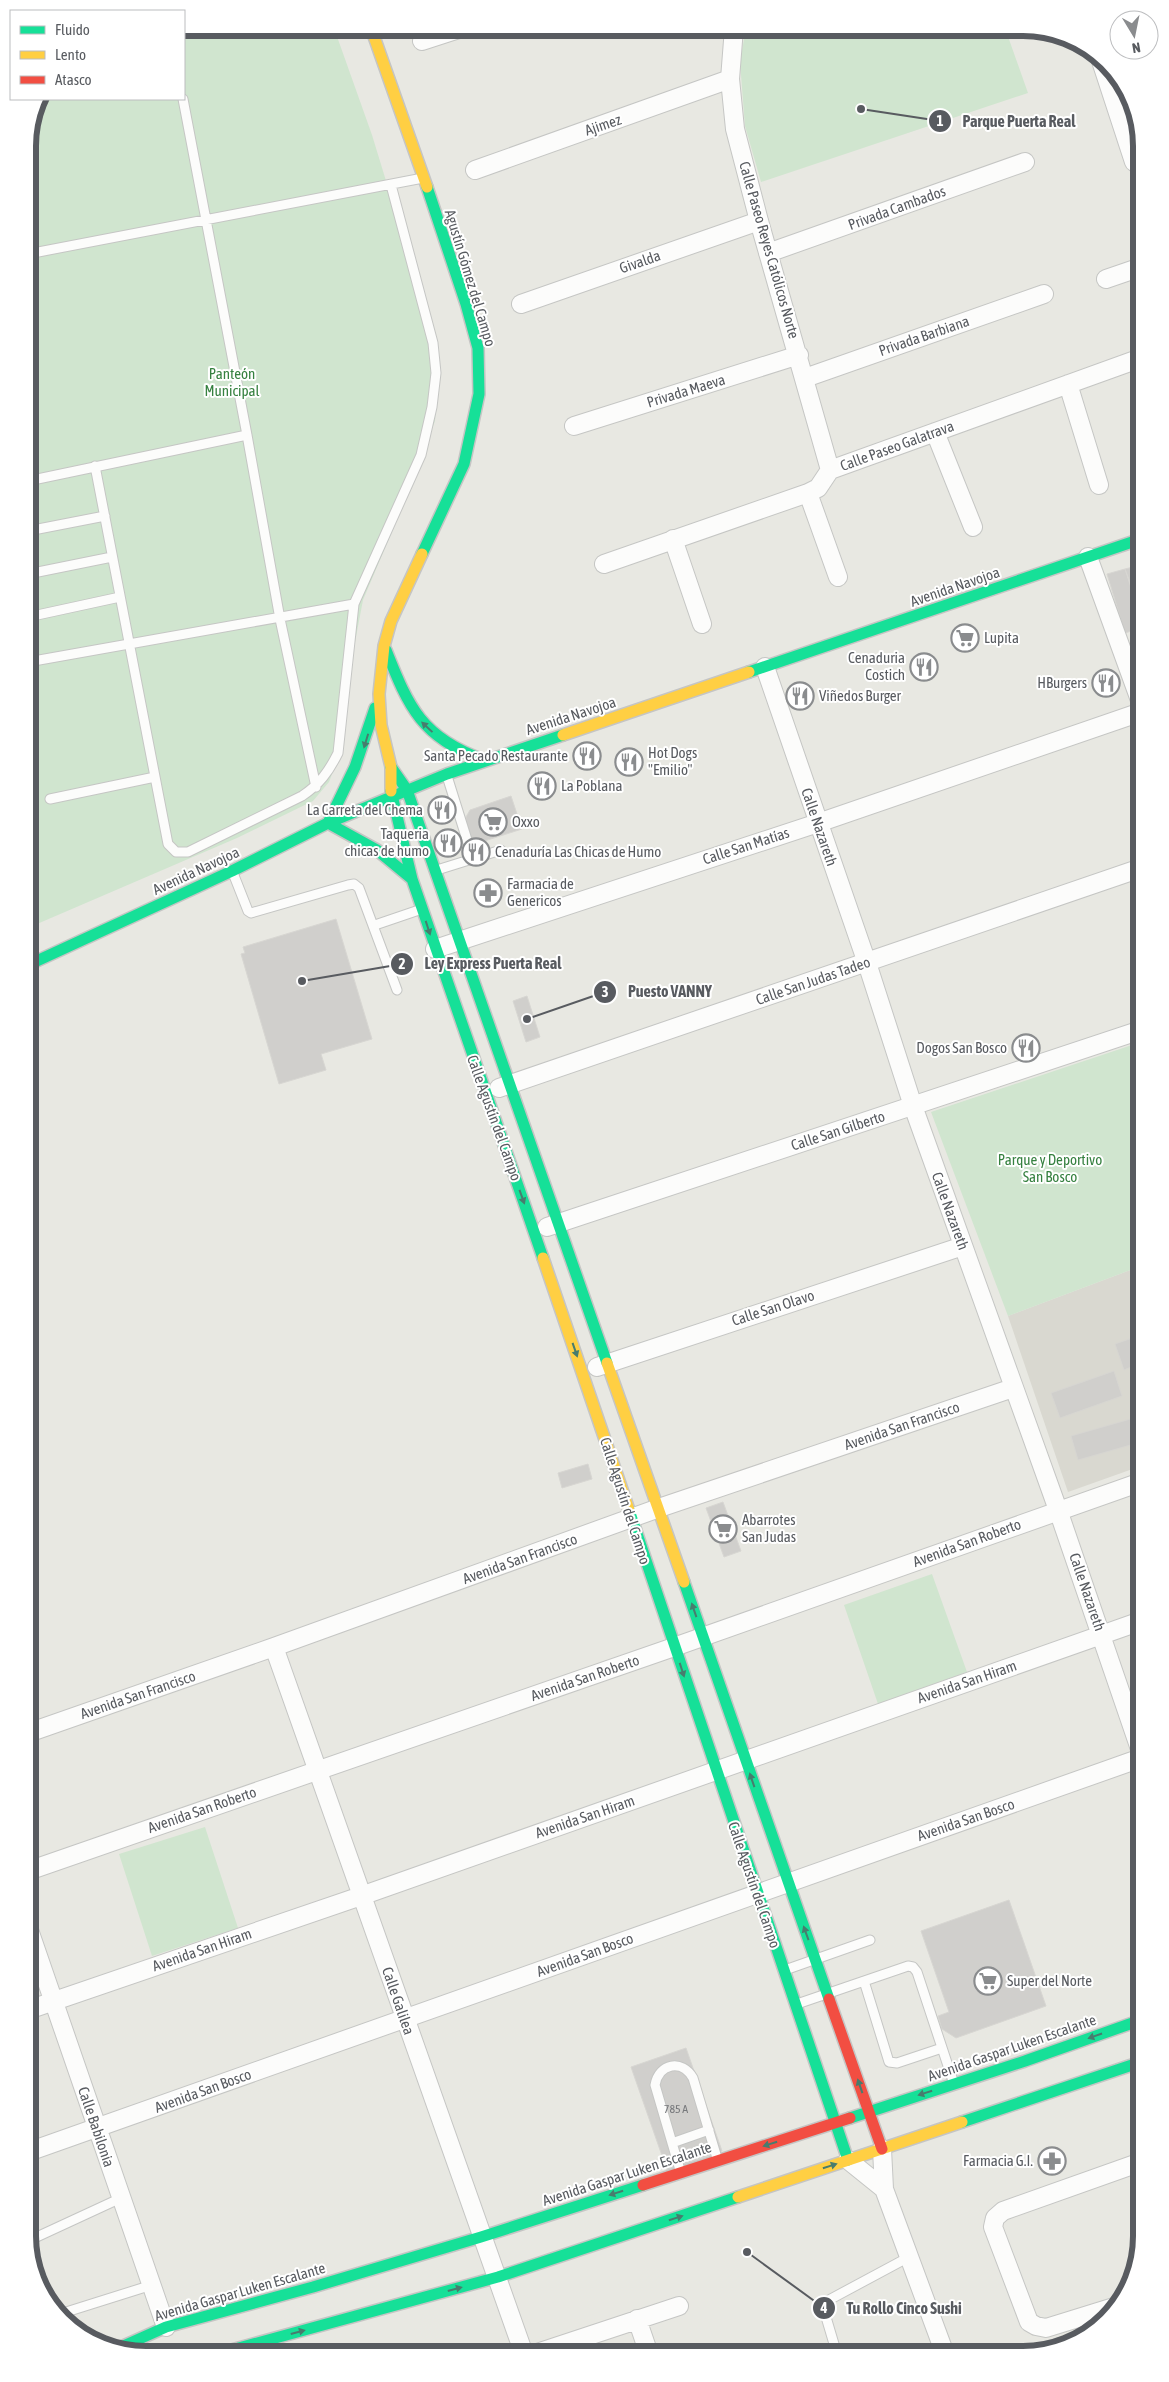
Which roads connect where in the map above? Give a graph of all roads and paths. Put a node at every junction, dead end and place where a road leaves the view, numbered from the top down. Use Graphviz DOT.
graph roads {
  1 [pos="374,36"];
  2 [pos="435,36"];
  3 [pos="733,36"];
  4 [pos="422,40"];
  5 [pos="1105,73"];
  6 [pos="730,79"];
  7 [pos="183,100"];
  8 [pos="1133,159"];
  9 [pos="1025,162"];
  10 [pos="475,170"];
  11 [pos="424,178"];
  12 [pos="391,185"];
  13 [pos="205,220"];
  14 [pos="759,221"];
  15 [pos="36,252"];
  16 [pos="768,253"];
  17 [pos="1133,269"];
  18 [pos="1106,279"];
  19 [pos="1044,294"];
  20 [pos="521,304"];
  21 [pos="799,356"];
  22 [pos="1133,361"];
  23 [pos="805,378"];
  24 [pos="1068,384"];
  25 [pos="574,426"];
  26 [pos="935,432"];
  27 [pos="247,435"];
  28 [pos="95,466"];
  29 [pos="830,470"];
  30 [pos="36,479"];
  31 [pos="1099,486"];
  32 [pos="808,494"];
  33 [pos="104,516"];
  34 [pos="973,527"];
  35 [pos="36,529"];
  36 [pos="673,539"];
  37 [pos="1133,542"];
  38 [pos="112,557"];
  39 [pos="1088,557"];
  40 [pos="604,564"];
  41 [pos="36,572"];
  42 [pos="838,576"];
  43 [pos="120,598"];
  44 [pos="354,604"];
  45 [pos="36,615"];
  46 [pos="280,619"];
  47 [pos="702,624"];
  48 [pos="129,645"];
  49 [pos="384,646"];
  50 [pos="36,661"];
  51 [pos="765,667"];
  52 [pos="1133,679"];
  53 [pos="378,694"];
  54 [pos="1133,715"];
  55 [pos="484,760"];
  56 [pos="391,767"];
  57 [pos="447,774"];
  58 [pos="155,777"];
  59 [pos="316,787"];
  60 [pos="407,790"];
  61 [pos="391,796"];
  62 [pos="50,799"];
  63 [pos="328,823"];
  64 [pos="818,823"];
  65 [pos="501,850"];
  66 [pos="473,859"];
  67 [pos="435,870"];
  68 [pos="232,871"];
  69 [pos="1133,871"];
  70 [pos="412,878"];
  71 [pos="422,909"];
  72 [pos="375,925"];
  73 [pos="459,941"];
  74 [pos="435,949"];
  75 [pos="36,961"];
  76 [pos="867,963"];
  77 [pos="397,990"];
  78 [pos="1133,1033"];
  79 [pos="510,1083"];
  80 [pos="484,1093"];
  81 [pos="913,1106"];
  82 [pos="557,1224"];
  83 [pos="534,1231"];
  84 [pos="963,1246"];
  85 [pos="606,1364"];
  86 [pos="583,1374"];
  87 [pos="1013,1388"];
  88 [pos="1133,1485"];
  89 [pos="659,1508"];
  90 [pos="1058,1510"];
  91 [pos="630,1518"];
  92 [pos="1133,1624"];
  93 [pos="1101,1635"];
  94 [pos="704,1636"];
  95 [pos="274,1647"];
  96 [pos="674,1647"];
  97 [pos="1133,1726"];
  98 [pos="36,1730"];
  99 [pos="745,1760"];
  100 [pos="1133,1761"];
  101 [pos="319,1770"];
  102 [pos="715,1771"];
  103 [pos="36,1868"];
  104 [pos="788,1882"];
  105 [pos="757,1894"];
  106 [pos="361,1896"];
  107 [pos="870,1940"];
  108 [pos="36,1950"];
  109 [pos="816,1959"];
  110 [pos="785,1970"];
  111 [pos="864,1981"];
  112 [pos="828,1994"];
  113 [pos="54,2001"];
  114 [pos="797,2004"];
  115 [pos="36,2007"];
  116 [pos="404,2020"];
  117 [pos="1133,2023"];
  118 [pos="942,2048"];
  119 [pos="1133,2065"];
  120 [pos="954,2084"];
  121 [pos="869,2112"];
  122 [pos="835,2122"];
  123 [pos="96,2129"];
  124 [pos="709,2130"];
  125 [pos="672,2143"];
  126 [pos="36,2149"];
  127 [pos="882,2149"];
  128 [pos="718,2160"];
  129 [pos="848,2160"];
  130 [pos="1133,2165"];
  131 [pos="681,2172"];
  132 [pos="884,2189"];
  133 [pos="121,2198"];
  134 [pos="481,2236"];
  135 [pos="36,2237"];
  136 [pos="909,2257"];
  137 [pos="498,2277"];
  138 [pos="152,2285"];
  139 [pos="679,2306"];
  140 [pos="66,2312"];
  141 [pos="1103,2312"];
  142 [pos="637,2319"];
  143 [pos="166,2327"];
  144 [pos="127,2344"];
  145 [pos="249,2346"];
  146 [pos="521,2346"];
  147 [pos="558,2346"];
  148 [pos="646,2346"];
  149 [pos="835,2346"];
  150 [pos="942,2346"];
  1 -- 11 [label="street, Agustín Gómez del Campo"];
  2 -- 4 [label="street"];
  3 -- 6 [label="street, Calle Paseo Reyes Católicos Norte"];
  5 -- 8 [label="street"];
  6 -- 10 [label="street, Ajimez"];
  6 -- 14 [label="street, Calle Paseo Reyes Católicos Norte"];
  7 -- 13 [label="lane"];
  9 -- 16 [label="street, Privada Cambados"];
  11 -- 12 [label="lane"];
  11 -- 49 [label="street, Agustín Gómez del Campo"];
  12 -- 13 [label="lane"];
  12 -- 44 [label="lane"];
  13 -- 15 [label="lane"];
  13 -- 27 [label="lane"];
  14 -- 16 [label="street, Calle Paseo Reyes Católicos Norte"];
  14 -- 20 [label="street, Givalda"];
  16 -- 21 [label="street, Calle Paseo Reyes Católicos Norte"];
  17 -- 18 [label="street"];
  19 -- 23 [label="street, Privada Barbiana"];
  21 -- 23 [label="street, Calle Paseo Reyes Católicos Norte"];
  21 -- 25 [label="street, Privada Maeva"];
  22 -- 24 [label="street, Calle Paseo Galatrava"];
  23 -- 29 [label="street, Calle Paseo Reyes Católicos Norte"];
  24 -- 26 [label="street, Calle Paseo Galatrava"];
  24 -- 31 [label="street"];
  26 -- 29 [label="street, Calle Paseo Galatrava"];
  26 -- 34 [label="street"];
  27 -- 28 [label="lane"];
  27 -- 46 [label="lane"];
  28 -- 30 [label="lane"];
  28 -- 33 [label="lane"];
  29 -- 32 [label="street, Calle Paseo Galatrava"];
  32 -- 36 [label="street, Calle Paseo Galatrava"];
  32 -- 42 [label="street"];
  33 -- 35 [label="lane"];
  33 -- 38 [label="lane"];
  36 -- 40 [label="street, Calle Paseo Galatrava"];
  36 -- 47 [label="street"];
  37 -- 39 [label="street, Avenida Navojoa"];
  38 -- 41 [label="lane"];
  38 -- 43 [label="lane"];
  39 -- 51 [label="street, Avenida Navojoa"];
  39 -- 52 [label="street"];
  43 -- 45 [label="lane"];
  43 -- 48 [label="lane"];
  44 -- 46 [label="lane"];
  44 -- 59 [label="lane"];
  46 -- 48 [label="lane"];
  46 -- 59 [label="lane"];
  48 -- 50 [label="lane"];
  48 -- 58 [label="lane"];
  49 -- 53 [label="street, Agustín Gómez del Campo"];
  55 -- 49 [label="street, one-way"];
  51 -- 55 [label="street, Avenida Navojoa"];
  51 -- 64 [label="street, Calle Nazareth"];
  53 -- 56 [label="street, Agustín Gómez del Campo"];
  53 -- 63 [label="street, one-way"];
  54 -- 64 [label="street, Calle San Matías"];
  55 -- 57 [label="street, Avenida Navojoa"];
  56 -- 60 [label="street, Agustín Gómez del Campo"];
  56 -- 61 [label="street, Agustín Gómez del Campo"];
  57 -- 60 [label="street, Avenida Navojoa"];
  57 -- 66 [label="lane"];
  58 -- 59 [label="lane"];
  58 -- 62 [label="lane"];
  60 -- 61 [label="street, Avenida Navojoa"];
  60 -- 67 [label="street, Calle Agustín del Campo"];
  61 -- 63 [label="street, Avenida Navojoa"];
  61 -- 70 [label="street, Calle Agustín del Campo"];
  63 -- 68 [label="street, Avenida Navojoa"];
  63 -- 70 [label="street"];
  64 -- 73 [label="street, Calle San Matías"];
  64 -- 76 [label="street, Calle Nazareth"];
  65 -- 66 [label="lane"];
  66 -- 67 [label="lane"];
  67 -- 73 [label="street, Calle Agustín del Campo"];
  68 -- 72 [label="lane"];
  68 -- 75 [label="street, Avenida Navojoa"];
  69 -- 76 [label="street, Calle San Judas Tadeo"];
  70 -- 71 [label="street, Calle Agustín del Campo"];
  71 -- 72 [label="lane"];
  71 -- 74 [label="street, Calle Agustín del Campo, one-way"];
  72 -- 77 [label="lane"];
  73 -- 74 [label="street, Calle San Matías"];
  73 -- 79 [label="street, Calle Agustín del Campo"];
  74 -- 80 [label="street, Calle Agustín del Campo"];
  76 -- 79 [label="street, Calle San Judas Tadeo"];
  76 -- 81 [label="street, Calle Nazareth"];
  78 -- 81 [label="street, Calle San Gilberto"];
  79 -- 80 [label="street, Calle San Judas Tadeo"];
  79 -- 82 [label="street, Calle Agustín del Campo"];
  80 -- 83 [label="street, Calle Agustín del Campo, one-way"];
  81 -- 82 [label="street, Calle San Gilberto"];
  81 -- 84 [label="street, Calle Nazareth"];
  82 -- 83 [label="street, Calle San Gilberto"];
  82 -- 85 [label="street, Calle Agustín del Campo"];
  83 -- 86 [label="street, Calle Agustín del Campo, one-way"];
  84 -- 85 [label="street, Calle San Olavo"];
  84 -- 87 [label="street, Calle Nazareth"];
  85 -- 86 [label="street, Calle San Olavo"];
  85 -- 89 [label="street, Calle Agustín del Campo"];
  86 -- 91 [label="street, Calle Agustín del Campo"];
  87 -- 89 [label="street, Avenida San Francisco"];
  87 -- 90 [label="street, Calle Nazareth"];
  88 -- 90 [label="street, Avenida San Roberto"];
  89 -- 91 [label="street, Avenida San Francisco"];
  94 -- 89 [label="street, Calle Agustín del Campo, one-way"];
  90 -- 93 [label="street, Calle Nazareth"];
  90 -- 94 [label="street, Avenida San Roberto"];
  91 -- 95 [label="street, Avenida San Francisco"];
  91 -- 96 [label="street, Calle Agustín del Campo"];
  92 -- 93 [label="street, Avenida San Hiram"];
  93 -- 97 [label="street, Calle Nazareth"];
  93 -- 99 [label="street, Avenida San Hiram"];
  94 -- 96 [label="street, Avenida San Roberto"];
  94 -- 99 [label="street, Calle Agustín del Campo"];
  95 -- 98 [label="street, Avenida San Francisco"];
  95 -- 101 [label="street, Calle Galilea"];
  96 -- 101 [label="street, Avenida San Roberto"];
  96 -- 102 [label="street, Calle Agustín del Campo, one-way"];
  99 -- 102 [label="street, Avenida San Hiram"];
  104 -- 99 [label="street, Calle Agustín del Campo, one-way"];
  100 -- 104 [label="street, Avenida San Bosco"];
  101 -- 103 [label="street, Avenida San Roberto"];
  101 -- 106 [label="street, Calle Galilea"];
  102 -- 105 [label="street, Calle Agustín del Campo"];
  102 -- 106 [label="street, Avenida San Hiram"];
  104 -- 105 [label="street, Avenida San Bosco"];
  109 -- 104 [label="street, Calle Agustín del Campo, one-way"];
  105 -- 110 [label="street, Calle Agustín del Campo"];
  105 -- 116 [label="street, Avenida San Bosco"];
  106 -- 113 [label="street, Avenida San Hiram"];
  106 -- 116 [label="street, Calle Galilea"];
  107 -- 109 [label="lane"];
  108 -- 113 [label="street, Calle Babilonia"];
  109 -- 110 [label="lane"];
  109 -- 112 [label="street, Calle Agustín del Campo"];
  110 -- 114 [label="street, Calle Agustín del Campo"];
  111 -- 112 [label="lane"];
  111 -- 118 [label="lane"];
  111 -- 118 [label="lane"];
  112 -- 114 [label="lane"];
  121 -- 112 [label="street, Calle Agustín del Campo, one-way"];
  113 -- 115 [label="street, Avenida San Hiram"];
  113 -- 123 [label="street, Calle Babilonia"];
  114 -- 122 [label="street, Calle Agustín del Campo"];
  116 -- 123 [label="street, Avenida San Bosco"];
  116 -- 134 [label="street, Calle Galilea"];
  117 -- 120 [label="street, Avenida Gaspar Luken Escalante, one-way"];
  118 -- 120 [label="lane"];
  119 -- 127 [label="street"];
  120 -- 121 [label="street, Avenida Gaspar Luken Escalante, one-way"];
  121 -- 122 [label="street, Avenida Gaspar Luken Escalante"];
  121 -- 127 [label="street, Calle Agustín del Campo"];
  122 -- 128 [label="street, Avenida Gaspar Luken Escalante, one-way"];
  122 -- 129 [label="street, Calle Agustín del Campo"];
  123 -- 126 [label="street, Avenida San Bosco"];
  123 -- 133 [label="street, Calle Babilonia"];
  124 -- 125 [label="lane"];
  124 -- 125 [label="lane"];
  124 -- 128 [label="lane"];
  125 -- 131 [label="lane"];
  127 -- 129 [label="street"];
  127 -- 132 [label="street, Calle Agustín del Campo"];
  128 -- 131 [label="street, Avenida Gaspar Luken Escalante"];
  129 -- 132 [label="street"];
  137 -- 129 [label="street, one-way"];
  130 -- 141 [label="street"];
  131 -- 134 [label="street, Avenida Gaspar Luken Escalante, one-way"];
  132 -- 136 [label="street, Calle Agustín del Campo"];
  133 -- 135 [label="lane"];
  133 -- 138 [label="street, Calle Babilonia"];
  134 -- 137 [label="street, Calle Galilea"];
  134 -- 143 [label="street, Avenida Gaspar Luken Escalante"];
  136 -- 149 [label="lane"];
  136 -- 150 [label="street, Calle Agustín del Campo"];
  145 -- 137 [label="street, one-way"];
  137 -- 146 [label="street, Calle Galilea"];
  138 -- 140 [label="lane"];
  138 -- 143 [label="street, Calle Babilonia"];
  139 -- 142 [label="street"];
  142 -- 147 [label="street"];
  142 -- 148 [label="street"];
  143 -- 144 [label="street, Avenida Gaspar Luken Escalante"];
}
